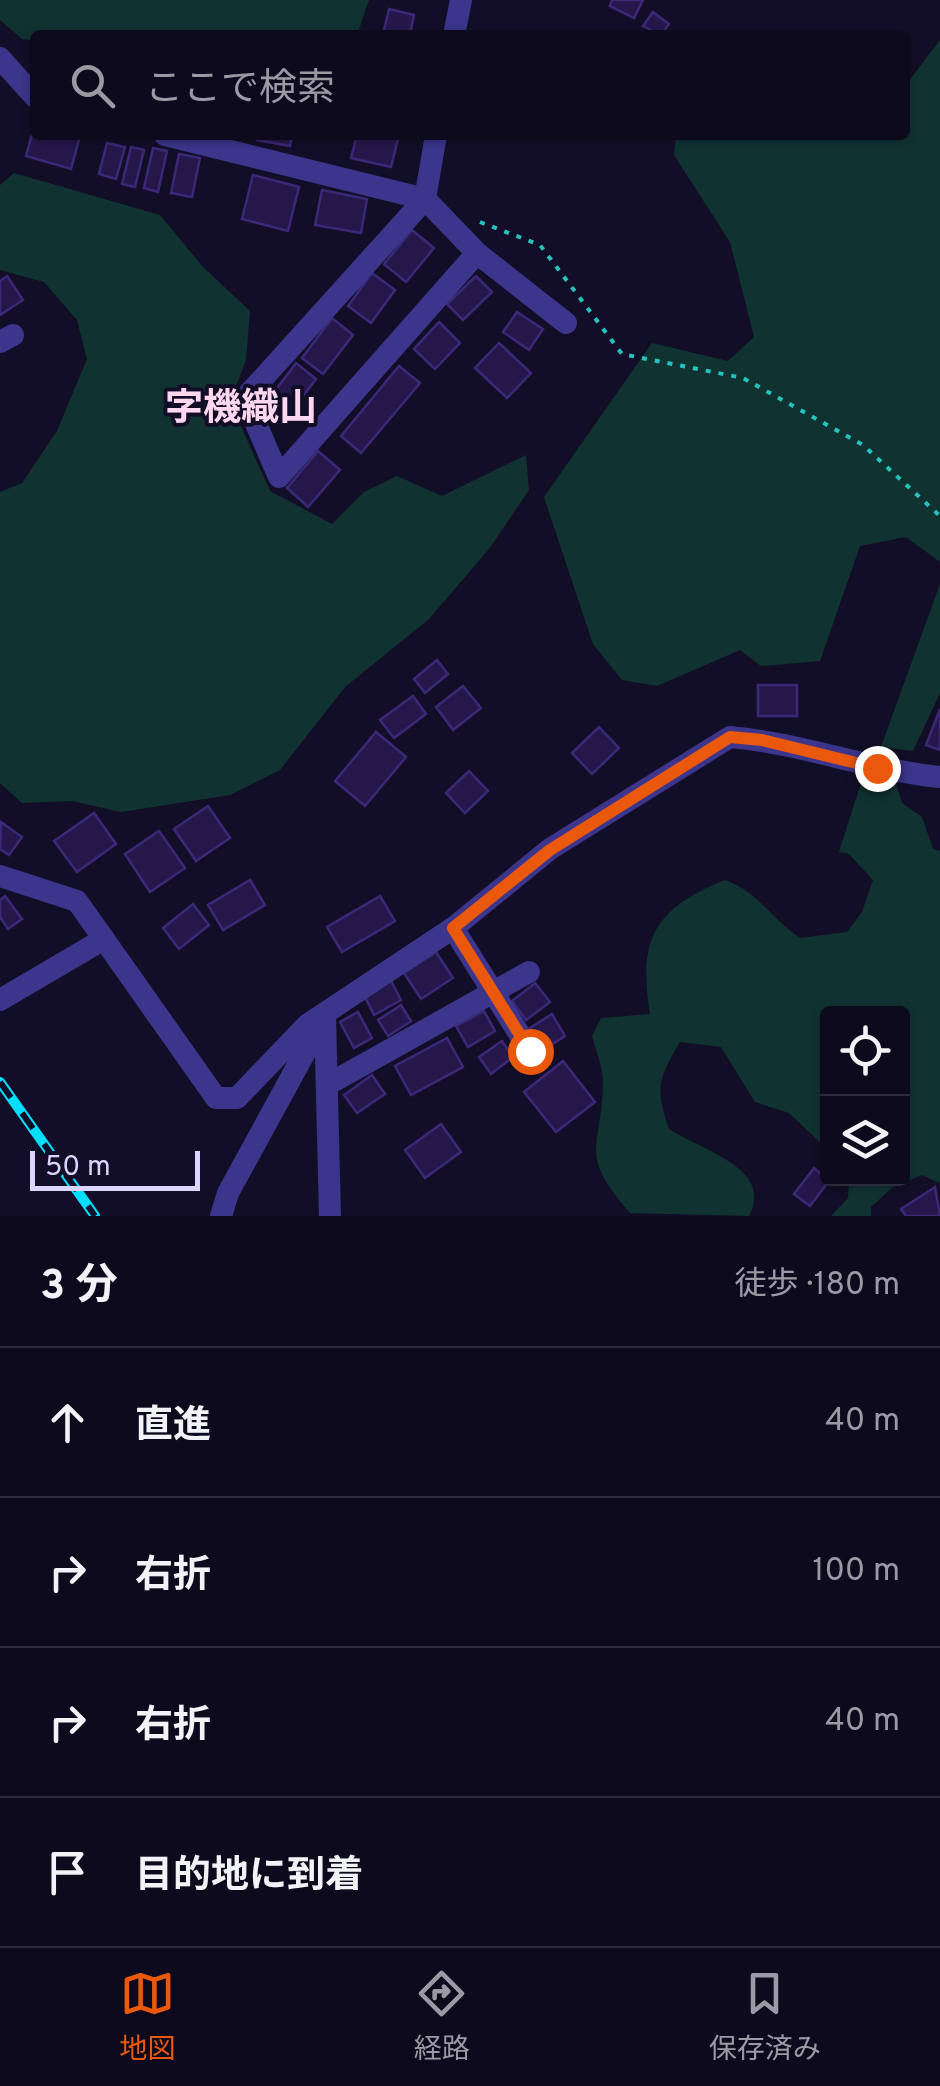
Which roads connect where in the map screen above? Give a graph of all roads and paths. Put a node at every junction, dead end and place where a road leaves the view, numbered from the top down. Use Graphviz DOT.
graph roads {
  1 [pos="460,0"];
  2 [pos="455,30"];
  3 [pos="0,58"];
  4 [pos="30,91"];
  5 [pos="185,140"];
  6 [pos="435,140"];
  7 [pos="425,200"];
  8 [pos="474,219"];
  9 [pos="477,253"];
  10 [pos="566,323"];
  11 [pos="940,516"];
  12 [pos="940,777"];
  13 [pos="0,876"];
  14 [pos="453,928"];
  15 [pos="104,938"];
  16 [pos="530,972"];
  17 [pos="496,993"];
  18 [pos="0,1000"];
  19 [pos="325,1016"];
  20 [pos="530,1051"];
  21 [pos="327,1085"];
  22 [pos="221,1216"];
  23 [pos="330,1216"];
  1 -- 2 [label="street"];
  3 -- 4 [label="street"];
  5 -- 7 [label="street"];
  6 -- 7 [label="street"];
  7 -- 9 [label="street"];
  7 -- 9 [label="street"];
  8 -- 11 [label="path"];
  9 -- 10 [label="street"];
  12 -- 14 [label="street"];
  13 -- 15 [label="street"];
  14 -- 17 [label="street"];
  14 -- 19 [label="street"];
  15 -- 18 [label="street"];
  15 -- 19 [label="street"];
  16 -- 17 [label="street"];
  17 -- 20 [label="street"];
  17 -- 21 [label="street"];
  19 -- 21 [label="street"];
  19 -- 22 [label="street"];
  21 -- 23 [label="street"];
}
